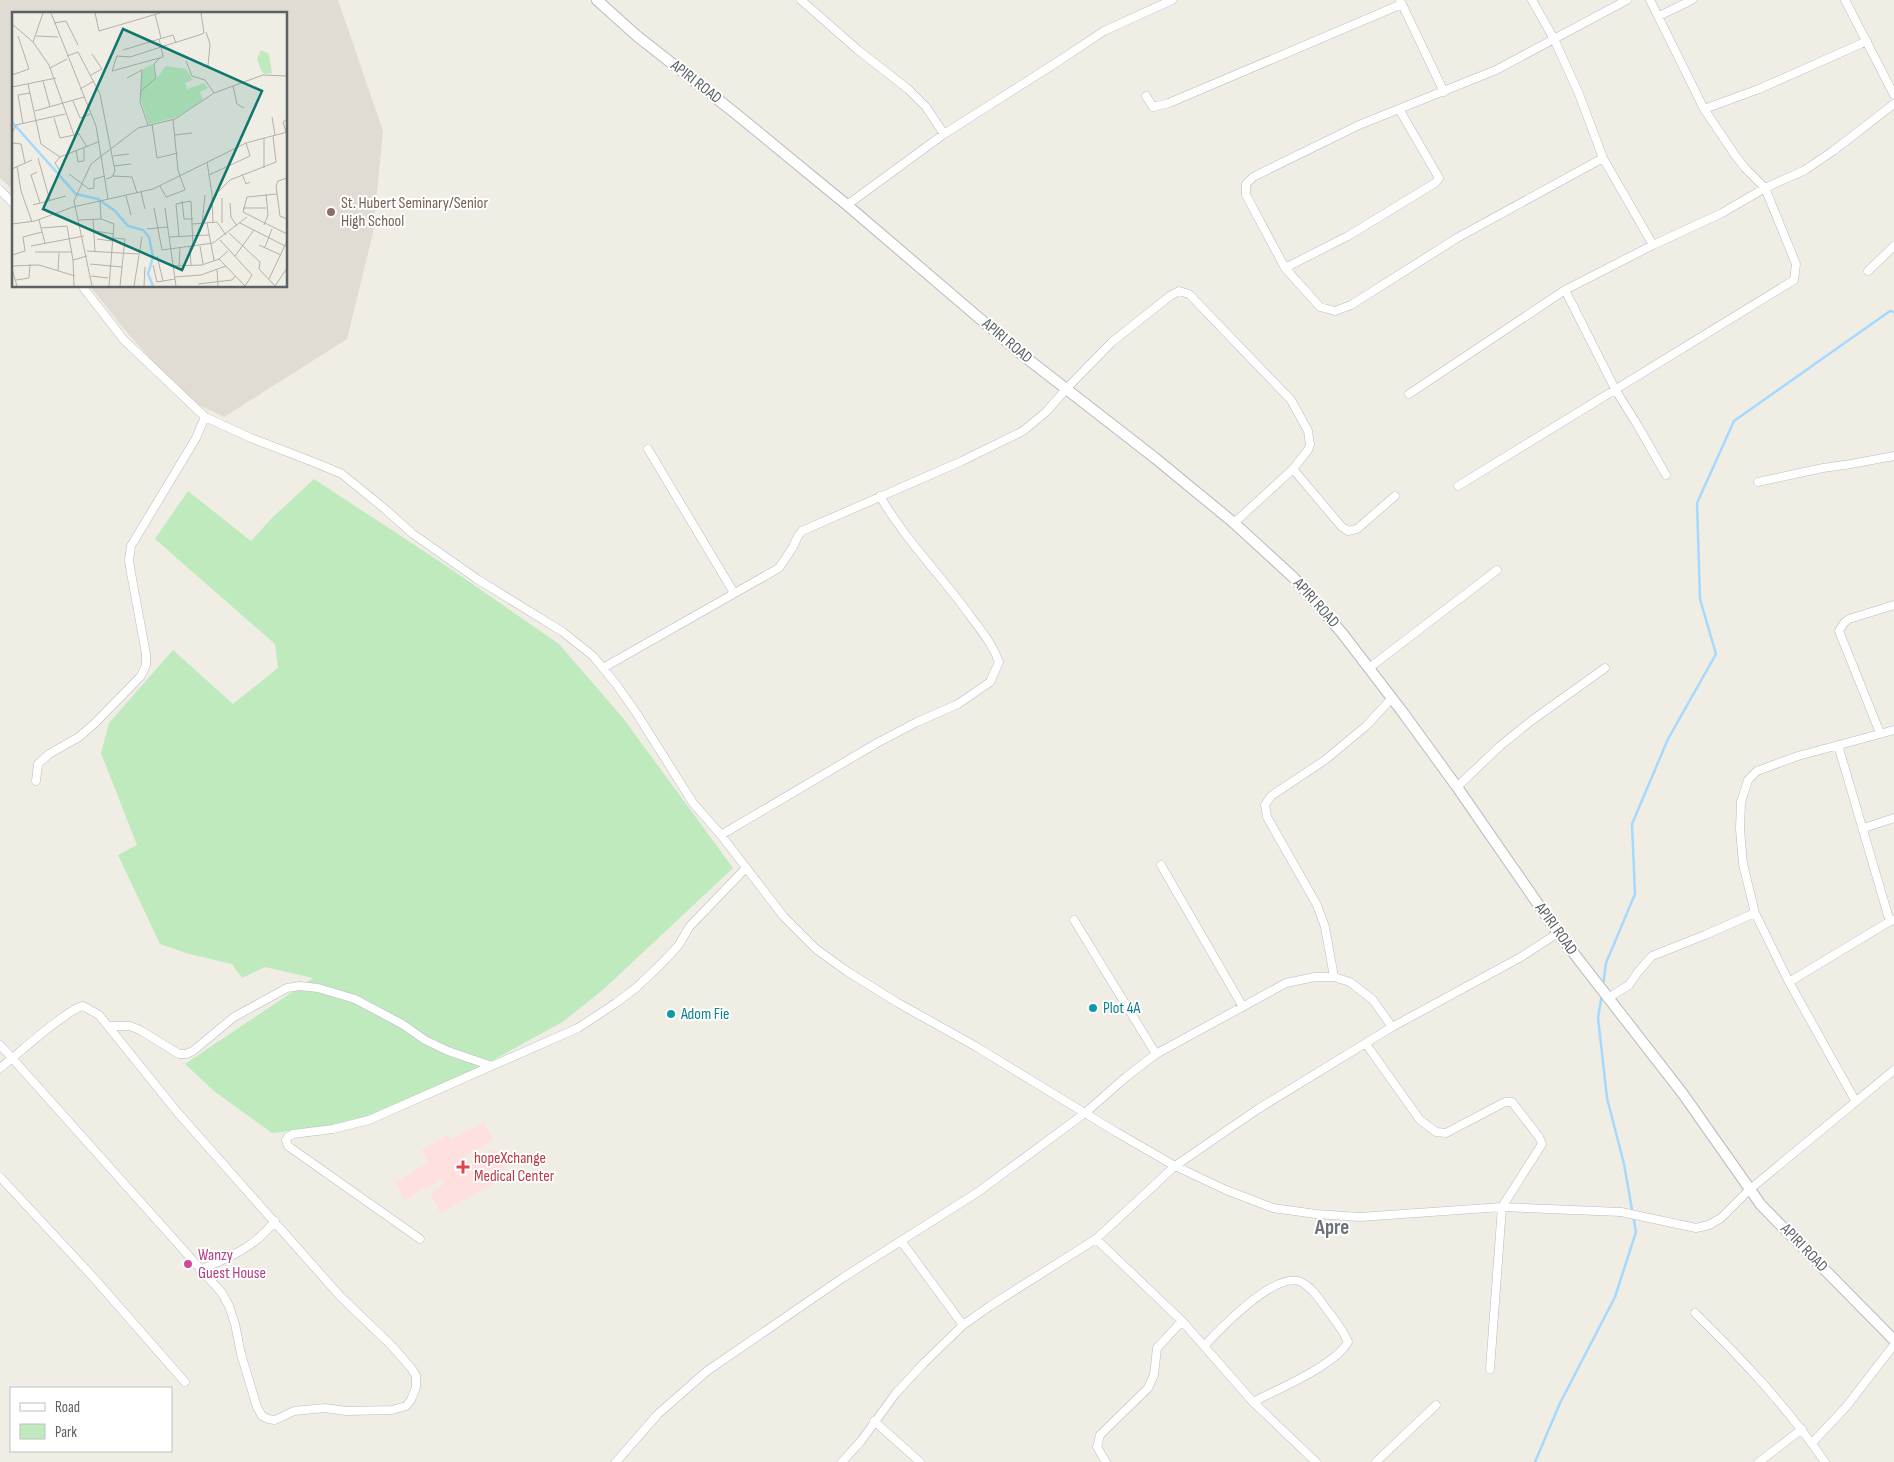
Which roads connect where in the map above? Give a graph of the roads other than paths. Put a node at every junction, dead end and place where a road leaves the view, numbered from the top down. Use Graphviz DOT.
graph roads {
  1 [pos="597,0"];
  2 [pos="801,0"];
  3 [pos="1172,0"];
  4 [pos="1532,0"];
  5 [pos="1627,0"];
  6 [pos="1650,0"];
  7 [pos="1692,0"];
  8 [pos="1845,0"];
  9 [pos="1401,2"];
  10 [pos="1659,16"];
  11 [pos="1554,39"];
  12 [pos="1867,41"];
  13 [pos="1444,92"];
  14 [pos="1894,95"];
  15 [pos="1146,96"];
  16 [pos="1893,105"];
  17 [pos="1399,109"];
  18 [pos="1704,109"];
  19 [pos="944,134"];
  20 [pos="1603,158"];
  21 [pos="1765,188"];
  22 [pos="0,190"];
  23 [pos="12,202"];
  24 [pos="847,204"];
  25 [pos="1653,245"];
  26 [pos="1894,246"];
  27 [pos="1286,268"];
  28 [pos="1868,271"];
  29 [pos="84,288"];
  30 [pos="1564,290"];
  31 [pos="1066,388"];
  32 [pos="1615,390"];
  33 [pos="1409,394"];
  34 [pos="205,417"];
  35 [pos="648,449"];
  36 [pos="1894,456"];
  37 [pos="1294,469"];
  38 [pos="1666,475"];
  39 [pos="1758,482"];
  40 [pos="1458,486"];
  41 [pos="880,496"];
  42 [pos="1395,496"];
  43 [pos="1234,523"];
  44 [pos="1497,570"];
  45 [pos="734,593"];
  46 [pos="1894,605"];
  47 [pos="603,668"];
  48 [pos="1369,668"];
  49 [pos="1605,668"];
  50 [pos="1392,698"];
  51 [pos="1894,730"];
  52 [pos="1880,733"];
  53 [pos="1838,745"];
  54 [pos="36,782"];
  55 [pos="1457,787"];
  56 [pos="1894,818"];
  57 [pos="1864,828"];
  58 [pos="721,835"];
  59 [pos="1161,865"];
  60 [pos="746,868"];
  61 [pos="1755,913"];
  62 [pos="1074,920"];
  63 [pos="1892,921"];
  64 [pos="1558,933"];
  65 [pos="1334,977"];
  66 [pos="1789,982"];
  67 [pos="1608,998"];
  68 [pos="1244,1006"];
  69 [pos="108,1026"];
  70 [pos="1392,1027"];
  71 [pos="1366,1044"];
  72 [pos="0,1045"];
  73 [pos="1156,1054"];
  74 [pos="12,1058"];
  75 [pos="492,1066"];
  76 [pos="0,1068"];
  77 [pos="1894,1070"];
  78 [pos="1856,1102"];
  79 [pos="1085,1113"];
  80 [pos="1175,1166"];
  81 [pos="0,1176"];
  82 [pos="1749,1190"];
  83 [pos="1502,1207"];
  84 [pos="275,1221"];
  85 [pos="420,1239"];
  86 [pos="1096,1239"];
  87 [pos="901,1241"];
  88 [pos="200,1270"];
  89 [pos="1696,1313"];
  90 [pos="1182,1322"];
  91 [pos="963,1326"];
  92 [pos="1894,1340"];
  93 [pos="1894,1345"];
  94 [pos="1204,1346"];
  95 [pos="1490,1370"];
  96 [pos="185,1382"];
  97 [pos="1253,1402"];
  98 [pos="1436,1406"];
  99 [pos="874,1421"];
  100 [pos="1802,1429"];
  101 [pos="1812,1443"];
  102 [pos="616,1462"];
  103 [pos="842,1462"];
  104 [pos="920,1462"];
  105 [pos="1106,1462"];
  106 [pos="1316,1462"];
  107 [pos="1376,1462"];
  108 [pos="1759,1462"];
  109 [pos="1825,1462"];
  1 -- 24 [label="street, APIRI ROAD"];
  2 -- 19 [label="street"];
  3 -- 19 [label="street"];
  4 -- 11 [label="street"];
  5 -- 11 [label="street"];
  6 -- 10 [label="street"];
  7 -- 10 [label="street"];
  8 -- 12 [label="street"];
  9 -- 13 [label="street"];
  9 -- 15 [label="street"];
  10 -- 18 [label="street"];
  11 -- 13 [label="street"];
  11 -- 20 [label="street"];
  12 -- 14 [label="street"];
  12 -- 18 [label="street"];
  13 -- 17 [label="street"];
  16 -- 21 [label="street"];
  17 -- 27 [label="street"];
  17 -- 27 [label="street"];
  18 -- 21 [label="street"];
  19 -- 24 [label="street"];
  20 -- 25 [label="street"];
  20 -- 27 [label="street"];
  21 -- 25 [label="street"];
  21 -- 32 [label="street"];
  22 -- 23 [label="street"];
  24 -- 31 [label="street, APIRI ROAD"];
  25 -- 30 [label="street"];
  26 -- 28 [label="street"];
  29 -- 34 [label="street"];
  30 -- 32 [label="street"];
  30 -- 33 [label="street"];
  31 -- 37 [label="street"];
  31 -- 41 [label="street"];
  31 -- 43 [label="street, APIRI ROAD"];
  32 -- 38 [label="street"];
  32 -- 40 [label="street"];
  34 -- 47 [label="street"];
  34 -- 54 [label="street"];
  35 -- 45 [label="street"];
  36 -- 39 [label="street"];
  37 -- 42 [label="street"];
  37 -- 43 [label="street"];
  41 -- 45 [label="street"];
  41 -- 58 [label="street"];
  43 -- 48 [label="street, APIRI ROAD"];
  44 -- 48 [label="street"];
  45 -- 47 [label="street"];
  46 -- 52 [label="street"];
  47 -- 58 [label="street"];
  48 -- 50 [label="street, APIRI ROAD"];
  49 -- 55 [label="street"];
  50 -- 55 [label="street, APIRI ROAD"];
  50 -- 65 [label="street"];
  51 -- 52 [label="street"];
  52 -- 53 [label="street"];
  53 -- 57 [label="street"];
  53 -- 61 [label="street"];
  55 -- 64 [label="street, APIRI ROAD"];
  56 -- 57 [label="street"];
  57 -- 63 [label="street"];
  58 -- 60 [label="street"];
  59 -- 68 [label="street"];
  60 -- 75 [label="street"];
  60 -- 79 [label="street"];
  61 -- 66 [label="street"];
  61 -- 67 [label="street"];
  62 -- 73 [label="street"];
  63 -- 66 [label="street"];
  64 -- 67 [label="street, APIRI ROAD"];
  64 -- 70 [label="street"];
  65 -- 68 [label="street"];
  65 -- 70 [label="street"];
  66 -- 78 [label="street"];
  67 -- 82 [label="street, APIRI ROAD"];
  68 -- 73 [label="street"];
  69 -- 74 [label="street"];
  69 -- 75 [label="street"];
  69 -- 84 [label="street"];
  70 -- 71 [label="street"];
  71 -- 80 [label="street"];
  71 -- 83 [label="street"];
  72 -- 74 [label="street"];
  73 -- 79 [label="street"];
  74 -- 76 [label="street"];
  74 -- 88 [label="street"];
  75 -- 85 [label="street"];
  77 -- 78 [label="street"];
  78 -- 82 [label="street"];
  79 -- 80 [label="street"];
  79 -- 87 [label="street"];
  80 -- 83 [label="street"];
  80 -- 86 [label="street"];
  81 -- 96 [label="street"];
  82 -- 83 [label="street"];
  82 -- 92 [label="street, APIRI ROAD"];
  83 -- 95 [label="street"];
  84 -- 88 [label="street"];
  84 -- 88 [label="street"];
  86 -- 90 [label="street"];
  86 -- 91 [label="street"];
  87 -- 91 [label="street"];
  87 -- 102 [label="street"];
  89 -- 100 [label="street"];
  90 -- 94 [label="street"];
  90 -- 105 [label="street"];
  91 -- 99 [label="street"];
  93 -- 101 [label="street"];
  94 -- 97 [label="street"];
  94 -- 97 [label="street"];
  97 -- 106 [label="street"];
  98 -- 107 [label="street"];
  99 -- 103 [label="street"];
  99 -- 104 [label="street"];
  100 -- 101 [label="street"];
  100 -- 108 [label="street"];
  101 -- 109 [label="street"];
}
